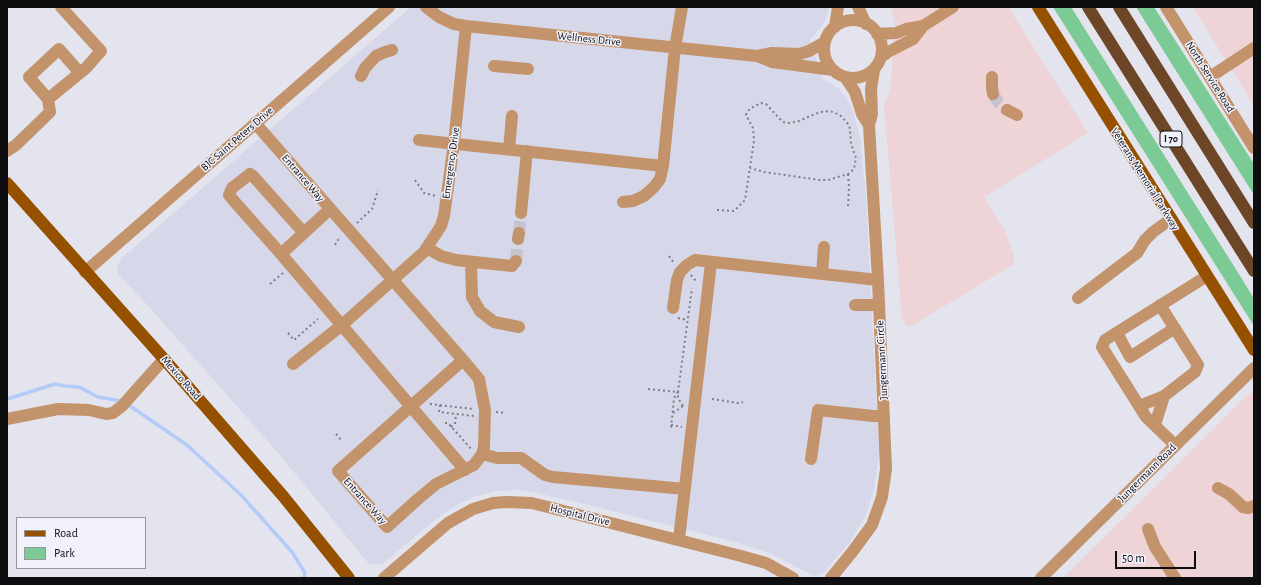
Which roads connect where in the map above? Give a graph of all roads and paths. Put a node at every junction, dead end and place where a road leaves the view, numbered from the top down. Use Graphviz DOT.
graph roads {
  1 [pos="61,7"];
  2 [pos="389,7"];
  3 [pos="426,7"];
  4 [pos="682,7"];
  5 [pos="838,7"];
  6 [pos="858,7"];
  7 [pos="953,7"];
  8 [pos="1038,7"];
  9 [pos="1088,7"];
  10 [pos="1119,7"];
  11 [pos="1166,7"];
  12 [pos="866,24"];
  13 [pos="466,26"];
  14 [pos="923,26"];
  15 [pos="835,27"];
  16 [pos="877,34"];
  17 [pos="825,42"];
  18 [pos="675,48"];
  19 [pos="1254,48"];
  20 [pos="392,50"];
  21 [pos="757,56"];
  22 [pos="881,57"];
  23 [pos="494,66"];
  24 [pos="528,69"];
  25 [pos="833,70"];
  26 [pos="874,70"];
  27 [pos="80,73"];
  28 [pos="361,76"];
  29 [pos="845,77"];
  30 [pos="1210,77"];
  31 [pos="992,78"];
  32 [pos="993,94"];
  33 [pos="48,99"];
  34 [pos="512,116"];
  35 [pos="255,123"];
  36 [pos="869,125"];
  37 [pos="419,140"];
  38 [pos="454,143"];
  39 [pos="1254,148"];
  40 [pos="509,149"];
  41 [pos="7,151"];
  42 [pos="527,151"];
  43 [pos="663,166"];
  44 [pos="750,168"];
  45 [pos="848,174"];
  46 [pos="415,180"];
  47 [pos="7,183"];
  48 [pos="378,190"];
  49 [pos="440,196"];
  50 [pos="623,202"];
  51 [pos="848,206"];
  52 [pos="330,209"];
  53 [pos="717,210"];
  54 [pos="521,213"];
  55 [pos="1171,219"];
  56 [pos="1254,223"];
  57 [pos="355,225"];
  58 [pos="304,233"];
  59 [pos="341,237"];
  60 [pos="335,245"];
  61 [pos="824,247"];
  62 [pos="427,248"];
  63 [pos="280,254"];
  64 [pos="669,256"];
  65 [pos="516,261"];
  66 [pos="471,262"];
  67 [pos="711,263"];
  68 [pos="676,265"];
  69 [pos="85,272"];
  70 [pos="688,272"];
  71 [pos="1254,272"];
  72 [pos="283,273"];
  73 [pos="822,274"];
  74 [pos="691,275"];
  75 [pos="1207,276"];
  76 [pos="878,280"];
  77 [pos="393,281"];
  78 [pos="270,284"];
  79 [pos="692,288"];
  80 [pos="1078,298"];
  81 [pos="879,304"];
  82 [pos="854,305"];
  83 [pos="1160,305"];
  84 [pos="675,313"];
  85 [pos="318,319"];
  86 [pos="687,320"];
  87 [pos="342,325"];
  88 [pos="519,327"];
  89 [pos="1175,328"];
  90 [pos="1117,332"];
  91 [pos="288,333"];
  92 [pos="1254,350"];
  93 [pos="164,359"];
  94 [pos="463,360"];
  95 [pos="293,364"];
  96 [pos="1254,368"];
  97 [pos="648,389"];
  98 [pos="678,392"];
  99 [pos="1164,396"];
  100 [pos="712,399"];
  101 [pos="743,402"];
  102 [pos="427,403"];
  103 [pos="440,405"];
  104 [pos="683,406"];
  105 [pos="1139,406"];
  106 [pos="411,407"];
  107 [pos="685,410"];
  108 [pos="493,411"];
  109 [pos="505,413"];
  110 [pos="673,413"];
  111 [pos="456,414"];
  112 [pos="884,416"];
  113 [pos="7,419"];
  114 [pos="446,423"];
  115 [pos="1155,425"];
  116 [pos="451,427"];
  117 [pos="671,428"];
  118 [pos="336,434"];
  119 [pos="342,441"];
  120 [pos="1175,445"];
  121 [pos="478,452"];
  122 [pos="811,459"];
  123 [pos="465,470"];
  124 [pos="1218,488"];
  125 [pos="685,489"];
  126 [pos="1254,506"];
  127 [pos="1148,529"];
  128 [pos="679,539"];
  129 [pos="349,578"];
  130 [pos="384,578"];
  131 [pos="793,578"];
  132 [pos="831,578"];
  133 [pos="1041,578"];
  134 [pos="1175,578"];
  1 -- 27 [label="street"];
  2 -- 35 [label="street, BJC Saint Peters Drive"];
  3 -- 13 [label="street, Wellness Drive"];
  4 -- 18 [label="street"];
  5 -- 15 [label="street"];
  6 -- 12 [label="street"];
  7 -- 14 [label="street"];
  8 -- 55 [label="main road, Veterans Memorial Parkway"];
  9 -- 71 [label="highway, I 70"];
  10 -- 56 [label="highway, I 70"];
  11 -- 30 [label="street, North Service Road"];
  12 -- 15 [label="street"];
  12 -- 16 [label="street"];
  13 -- 18 [label="street, Wellness Drive"];
  13 -- 38 [label="street, Emergency Drive"];
  14 -- 16 [label="street"];
  14 -- 22 [label="street"];
  15 -- 17 [label="street"];
  16 -- 22 [label="street"];
  17 -- 21 [label="street, Wellness Drive"];
  17 -- 25 [label="street"];
  18 -- 21 [label="street, Wellness Drive"];
  18 -- 43 [label="street"];
  19 -- 30 [label="street"];
  20 -- 28 [label="street"];
  21 -- 25 [label="street, Wellness Drive"];
  22 -- 26 [label="street"];
  23 -- 24 [label="street"];
  25 -- 29 [label="street"];
  26 -- 29 [label="street"];
  26 -- 36 [label="street, Jungermann Circle"];
  27 -- 33 [label="street"];
  27 -- 33 [label="street"];
  29 -- 36 [label="street, Jungermann Circle"];
  30 -- 39 [label="street, North Service Road"];
  31 -- 32 [label="street"];
  33 -- 41 [label="street"];
  34 -- 40 [label="street"];
  35 -- 52 [label="street, Entrance Way"];
  35 -- 69 [label="street, BJC Saint Peters Drive"];
  36 -- 76 [label="street, Jungermann Circle"];
  37 -- 38 [label="street"];
  38 -- 40 [label="street"];
  38 -- 62 [label="street, Emergency Drive"];
  40 -- 42 [label="street"];
  42 -- 43 [label="street"];
  42 -- 54 [label="street"];
  43 -- 50 [label="street"];
  44 -- 45 [label="path"];
  44 -- 45 [label="path"];
  44 -- 53 [label="path"];
  45 -- 51 [label="path"];
  46 -- 49 [label="path"];
  47 -- 69 [label="main road, Mexico Road"];
  48 -- 57 [label="path"];
  52 -- 58 [label="street"];
  52 -- 77 [label="street, Entrance Way"];
  55 -- 75 [label="main road, Veterans Memorial Parkway"];
  55 -- 80 [label="street"];
  58 -- 63 [label="street"];
  58 -- 63 [label="street"];
  59 -- 60 [label="path"];
  61 -- 73 [label="street"];
  62 -- 66 [label="street"];
  62 -- 77 [label="street, Emergency Drive"];
  63 -- 87 [label="street"];
  64 -- 68 [label="path"];
  65 -- 66 [label="street"];
  66 -- 88 [label="street"];
  67 -- 73 [label="street"];
  67 -- 84 [label="street"];
  67 -- 125 [label="street"];
  69 -- 93 [label="main road, Mexico Road"];
  70 -- 74 [label="path"];
  72 -- 78 [label="path"];
  73 -- 76 [label="street"];
  75 -- 83 [label="street"];
  75 -- 92 [label="main road, Veterans Memorial Parkway"];
  76 -- 81 [label="street, Jungermann Circle"];
  77 -- 87 [label="street, Emergency Drive"];
  77 -- 94 [label="street, Entrance Way"];
  79 -- 86 [label="path"];
  81 -- 82 [label="street"];
  81 -- 112 [label="street, Jungermann Circle"];
  83 -- 89 [label="street"];
  83 -- 90 [label="street"];
  84 -- 86 [label="path"];
  85 -- 91 [label="path"];
  86 -- 98 [label="path"];
  87 -- 95 [label="street, Emergency Drive"];
  87 -- 106 [label="street"];
  89 -- 90 [label="street"];
  89 -- 99 [label="street"];
  90 -- 105 [label="street"];
  93 -- 113 [label="street"];
  93 -- 129 [label="main road, Mexico Road"];
  94 -- 106 [label="street, Entrance Way"];
  94 -- 121 [label="street, Entrance Way"];
  96 -- 120 [label="street, Jungermann Road"];
  97 -- 98 [label="path"];
  98 -- 104 [label="path"];
  98 -- 110 [label="path"];
  99 -- 105 [label="street"];
  99 -- 115 [label="street"];
  100 -- 101 [label="path"];
  102 -- 103 [label="path"];
  103 -- 111 [label="path"];
  103 -- 111 [label="path"];
  104 -- 107 [label="path"];
  104 -- 110 [label="path"];
  105 -- 115 [label="street"];
  106 -- 123 [label="street"];
  106 -- 123 [label="street, Entrance Way"];
  108 -- 109 [label="path"];
  110 -- 117 [label="path"];
  111 -- 116 [label="path"];
  112 -- 122 [label="street"];
  112 -- 132 [label="street, Jungermann Circle"];
  114 -- 116 [label="path"];
  115 -- 120 [label="street"];
  116 -- 121 [label="path"];
  118 -- 119 [label="path"];
  120 -- 133 [label="street, Jungermann Road"];
  121 -- 123 [label="street, Entrance Way"];
  121 -- 125 [label="street"];
  124 -- 126 [label="street"];
  125 -- 128 [label="street"];
  127 -- 134 [label="street"];
  128 -- 130 [label="street, Hospital Drive"];
  128 -- 131 [label="street, Hospital Drive"];
}
